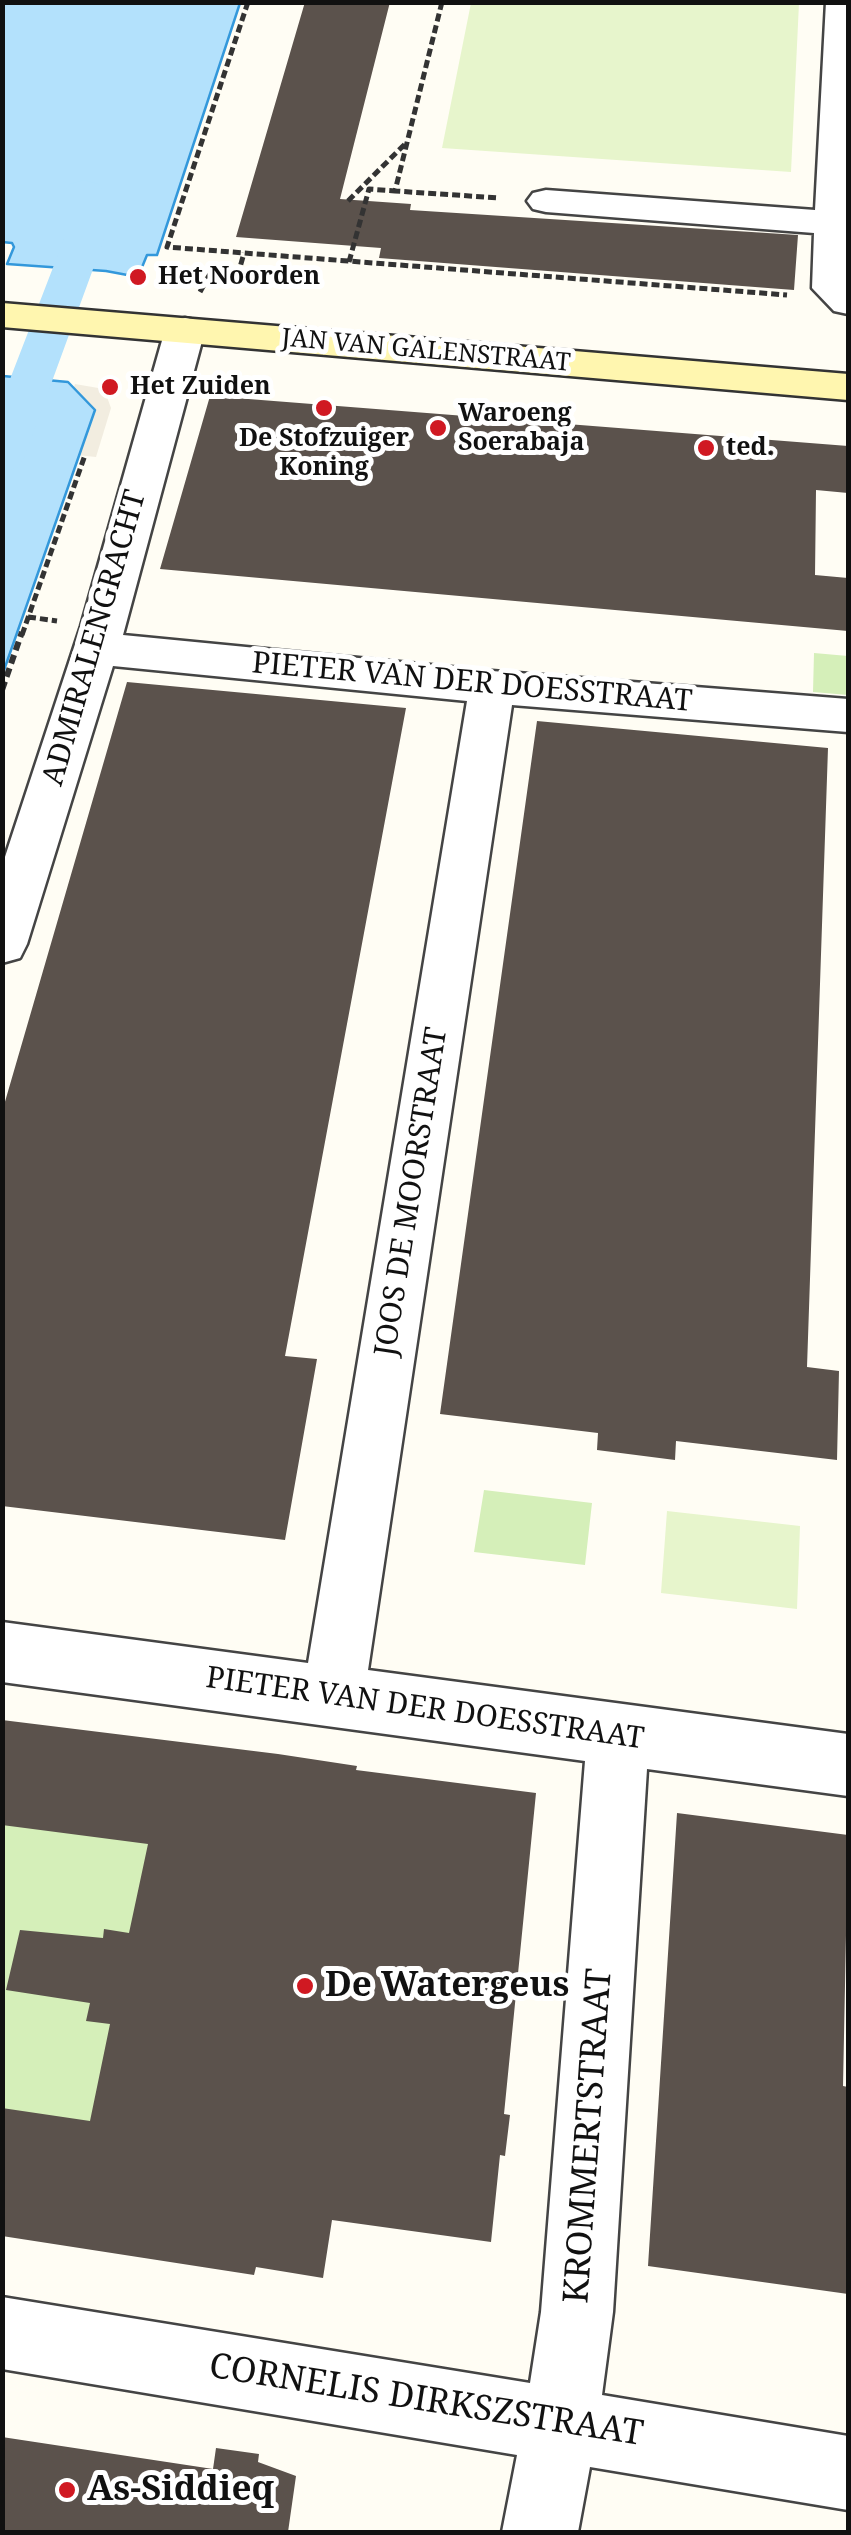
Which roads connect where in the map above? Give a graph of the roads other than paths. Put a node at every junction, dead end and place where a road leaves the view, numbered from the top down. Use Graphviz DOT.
graph roads {
  1 [pos="843,2"];
  2 [pos="546,201"];
  3 [pos="836,223"];
  4 [pos="847,301"];
  5 [pos="12,316"];
  6 [pos="185,330"];
  7 [pos="848,387"];
  8 [pos="96,648"];
  9 [pos="492,687"];
  10 [pos="848,716"];
  11 [pos="2,944"];
  12 [pos="2,1652"];
  13 [pos="332,1696"];
  14 [pos="618,1736"];
  15 [pos="848,1765"];
  16 [pos="2,2333"];
  17 [pos="562,2422"];
  18 [pos="848,2473"];
  19 [pos="540,2532"];
  1 -- 3 [label="street"];
  2 -- 3 [label="street"];
  3 -- 4 [label="street"];
  5 -- 6 [label="main road, JAN VAN GALENSTRAAT"];
  6 -- 7 [label="main road, JAN VAN GALENSTRAAT"];
  6 -- 8 [label="street, ADMIRALENGRACHT"];
  8 -- 9 [label="street, PIETER VAN DER DOESSTRAAT"];
  8 -- 11 [label="street, ADMIRALENGRACHT"];
  9 -- 10 [label="street, PIETER VAN DER DOESSTRAAT"];
  9 -- 13 [label="street, JOOS DE MOORSTRAAT"];
  12 -- 13 [label="street, PIETER VAN DER DOESSTRAAT"];
  13 -- 14 [label="street, PIETER VAN DER DOESSTRAAT"];
  14 -- 15 [label="street, PIETER VAN DER DOESSTRAAT"];
  14 -- 17 [label="street, KROMMERTSTRAAT"];
  16 -- 17 [label="street, CORNELIS DIRKSZSTRAAT"];
  17 -- 18 [label="street, CORNELIS DIRKSZSTRAAT"];
  17 -- 19 [label="street, KROMMERTSTRAAT"];
}
